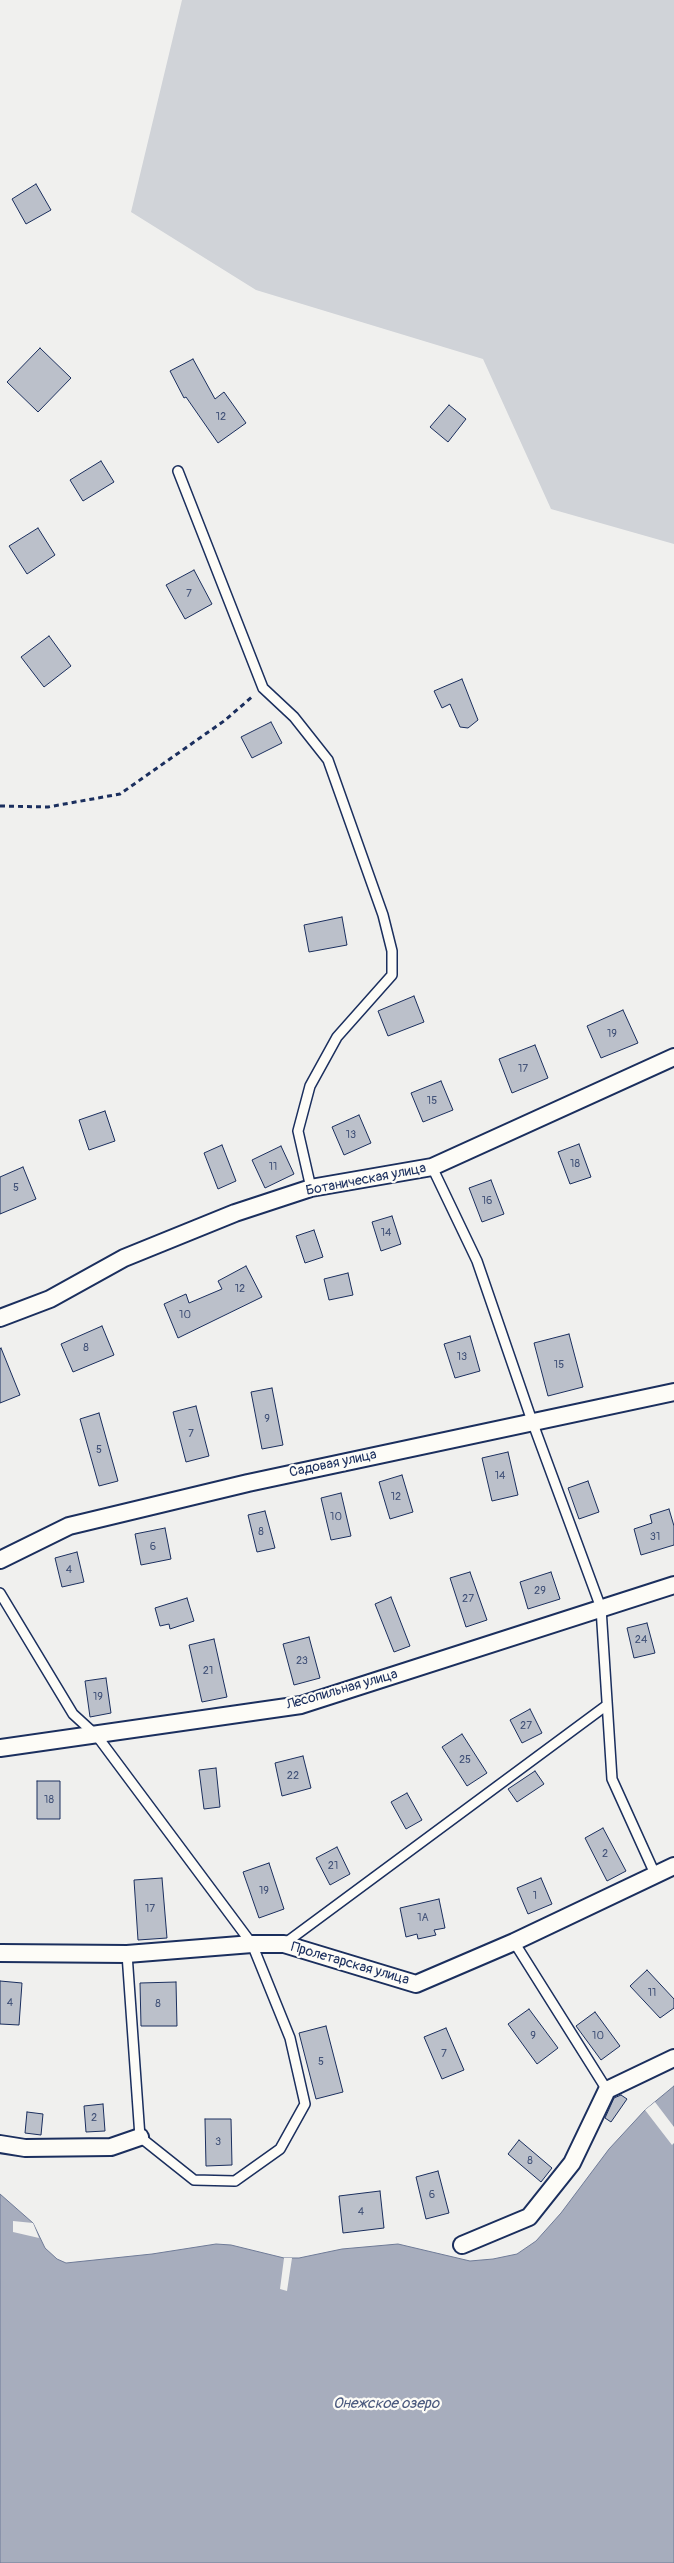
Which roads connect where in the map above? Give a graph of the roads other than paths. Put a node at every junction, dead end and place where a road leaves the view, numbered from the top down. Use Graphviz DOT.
graph roads {
  1 [pos="178,472"];
  2 [pos="674,1057"];
  3 [pos="432,1167"];
  4 [pos="311,1188"];
  5 [pos="0,1318"];
  6 [pos="674,1392"];
  7 [pos="532,1421"];
  8 [pos="0,1560"];
  9 [pos="674,1585"];
  10 [pos="0,1593"];
  11 [pos="601,1608"];
  12 [pos="607,1705"];
  13 [pos="97,1736"];
  14 [pos="0,1748"];
  15 [pos="674,1866"];
  16 [pos="655,1874"];
  17 [pos="514,1942"];
  18 [pos="252,1944"];
  19 [pos="284,1944"];
  20 [pos="0,1953"];
  21 [pos="127,1954"];
  22 [pos="674,2058"];
  23 [pos="607,2090"];
  24 [pos="140,2137"];
  25 [pos="0,2144"];
  26 [pos="462,2245"];
  1 -- 4 [label="lane"];
  2 -- 3 [label="street, Ботаническая улица"];
  3 -- 4 [label="street, Ботаническая улица"];
  3 -- 7 [label="lane"];
  4 -- 5 [label="street, Ботаническая улица"];
  6 -- 7 [label="street, Садовая улица"];
  7 -- 8 [label="street, Садовая улица"];
  7 -- 11 [label="lane"];
  9 -- 11 [label="street, Лесопильная улица"];
  10 -- 13 [label="lane"];
  11 -- 12 [label="lane"];
  11 -- 13 [label="street, Лесопильная улица"];
  12 -- 16 [label="lane"];
  12 -- 19 [label="lane"];
  13 -- 14 [label="street, Лесопильная улица"];
  13 -- 18 [label="lane"];
  15 -- 16 [label="street, Пролетарская улица"];
  16 -- 17 [label="street, Пролетарская улица"];
  17 -- 19 [label="street, Пролетарская улица"];
  17 -- 23 [label="lane"];
  18 -- 19 [label="street, Пролетарская улица"];
  18 -- 21 [label="street, Пролетарская улица"];
  18 -- 24 [label="lane"];
  20 -- 21 [label="street, Пролетарская улица"];
  21 -- 24 [label="lane"];
  22 -- 23 [label="street"];
  23 -- 26 [label="street"];
  24 -- 25 [label="street"];
}
